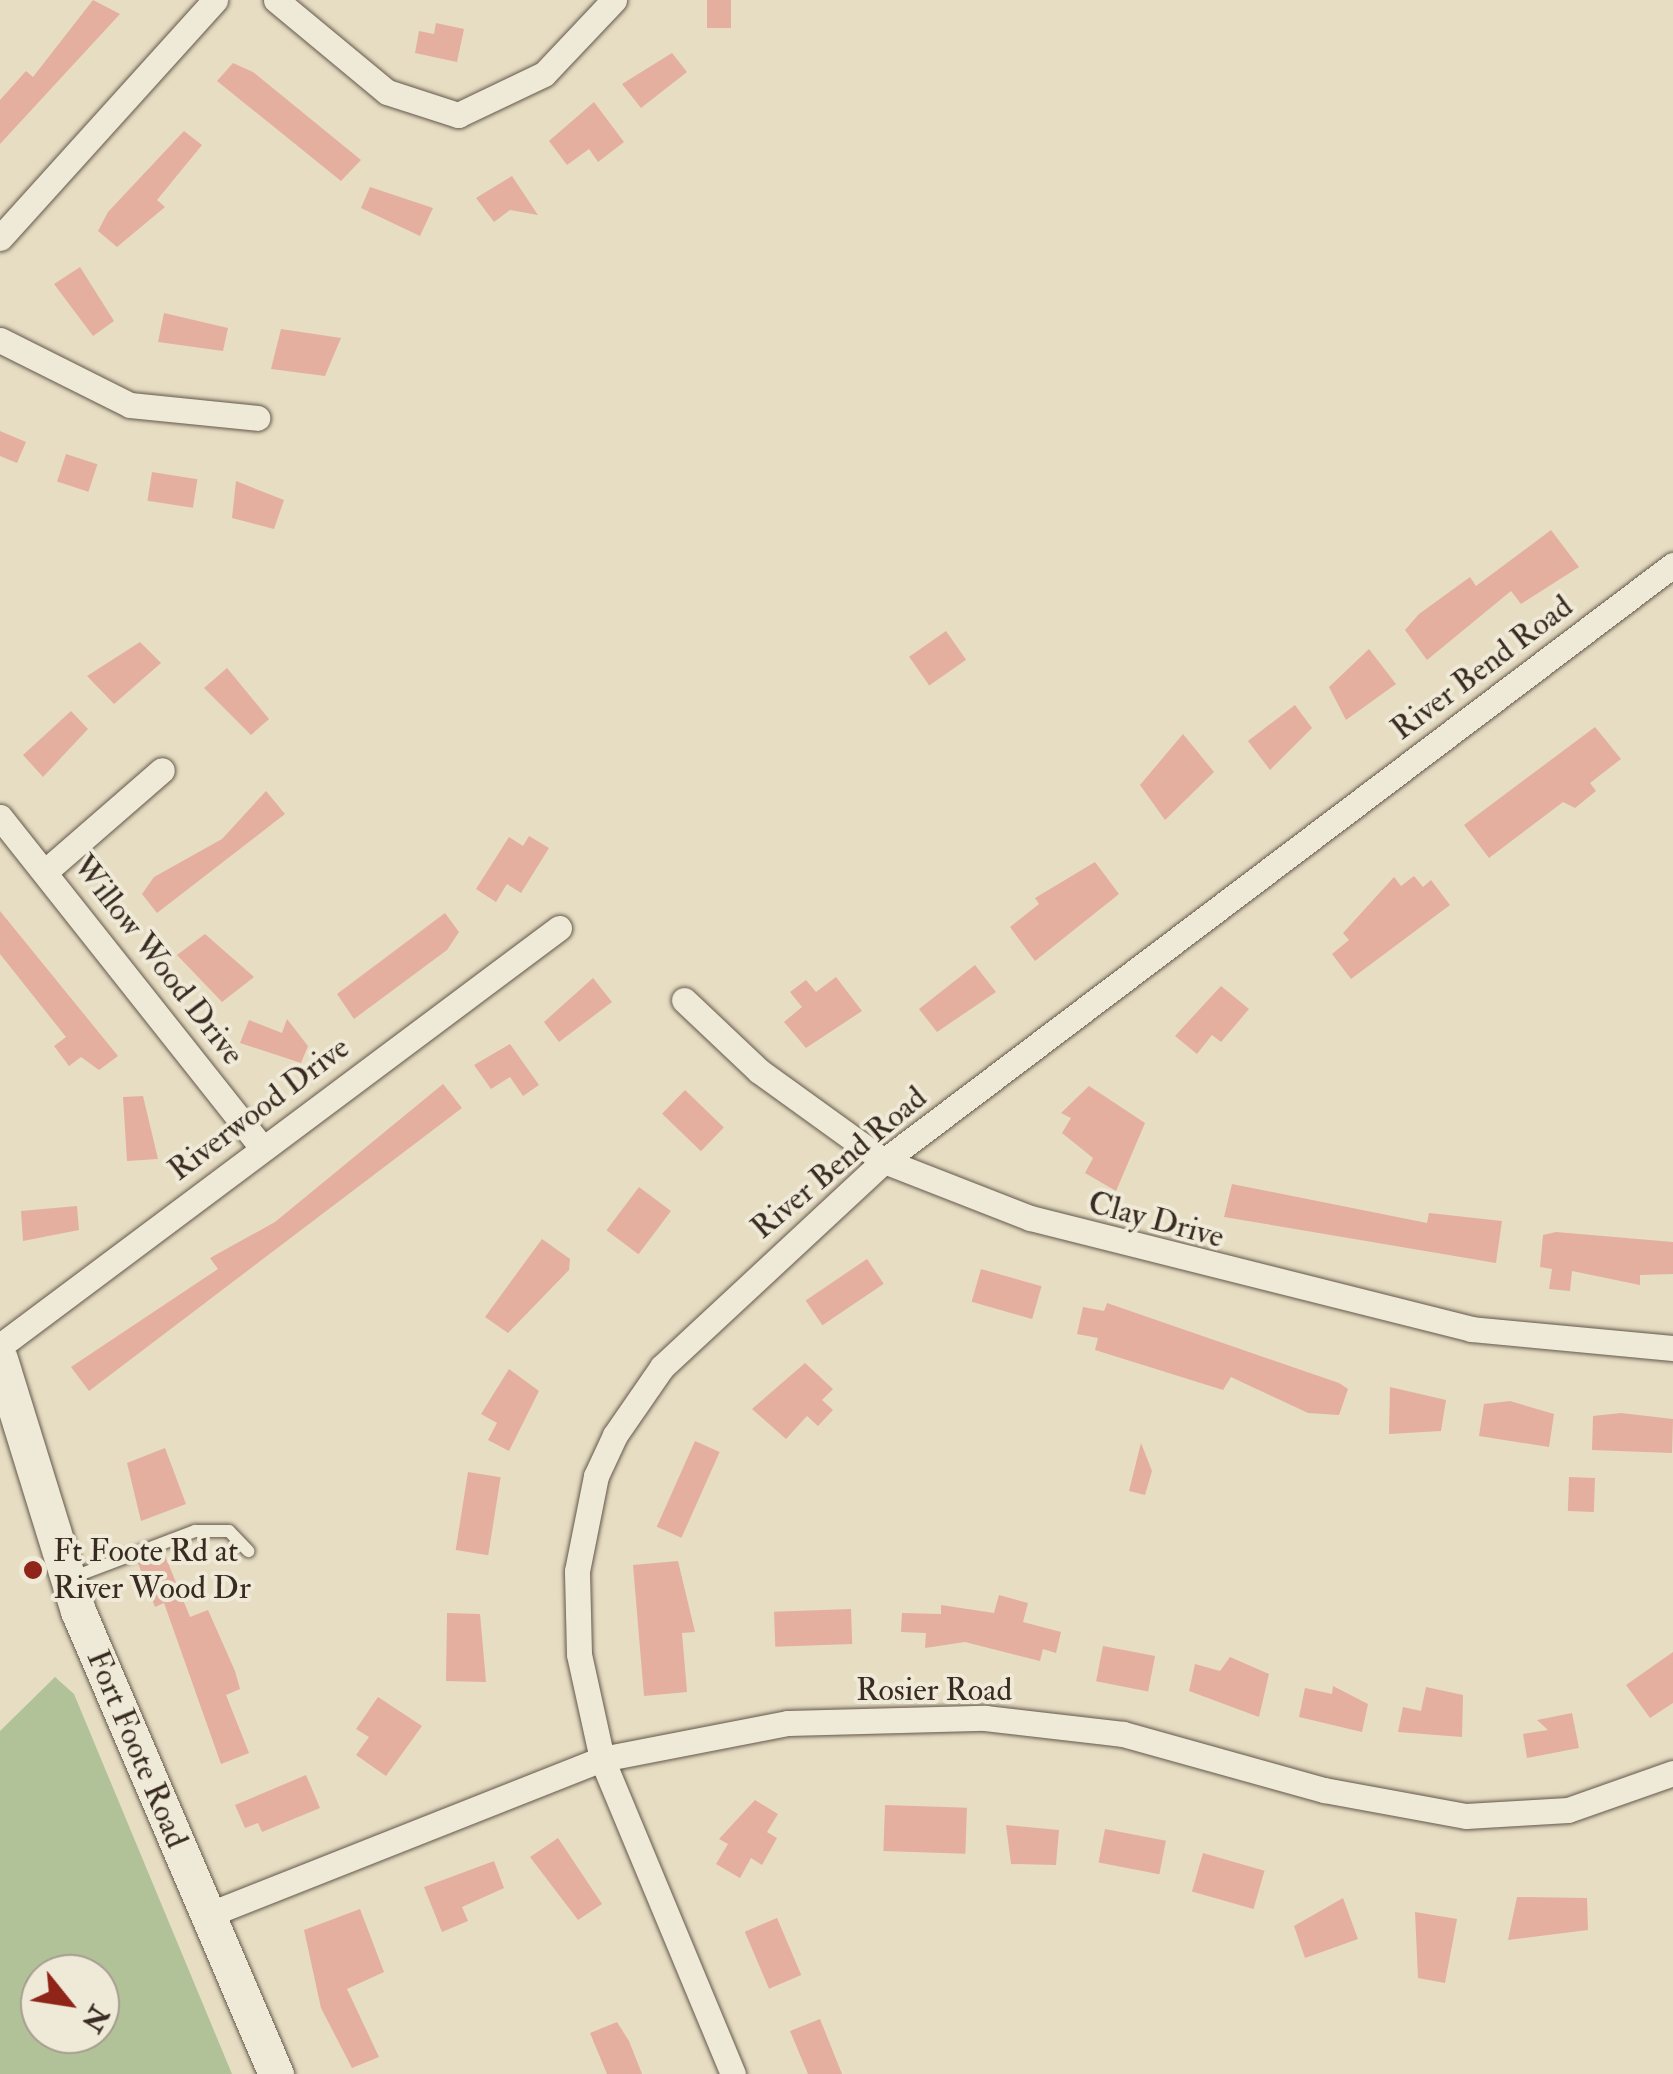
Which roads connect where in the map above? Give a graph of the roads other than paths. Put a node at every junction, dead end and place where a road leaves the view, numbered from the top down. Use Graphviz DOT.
graph roads {
  1 [pos="216,0"];
  2 [pos="276,0"];
  3 [pos="614,0"];
  4 [pos="0,238"];
  5 [pos="0,340"];
  6 [pos="257,418"];
  7 [pos="1673,565"];
  8 [pos="162,770"];
  9 [pos="0,816"];
  10 [pos="47,870"];
  11 [pos="559,928"];
  12 [pos="684,1000"];
  13 [pos="261,1146"];
  14 [pos="884,1161"];
  15 [pos="0,1346"];
  16 [pos="1673,1348"];
  17 [pos="0,1359"];
  18 [pos="248,1551"];
  19 [pos="69,1578"];
  20 [pos="602,1759"];
  21 [pos="1673,1773"];
  22 [pos="210,1914"];
  23 [pos="276,2074"];
  24 [pos="733,2074"];
  1 -- 4 [label="street"];
  2 -- 3 [label="street"];
  5 -- 6 [label="street"];
  7 -- 14 [label="street, River Bend Road"];
  8 -- 10 [label="street"];
  9 -- 10 [label="street, Willow Wood Drive"];
  10 -- 13 [label="street, Willow Wood Drive"];
  11 -- 13 [label="street, Riverwood Drive"];
  12 -- 14 [label="street, Clay Drive"];
  13 -- 15 [label="street, Riverwood Drive"];
  14 -- 16 [label="street, Clay Drive"];
  14 -- 20 [label="street, River Bend Road"];
  17 -- 19 [label="street, Fort Foote Road"];
  18 -- 19 [label="lane"];
  19 -- 22 [label="street, Fort Foote Road"];
  20 -- 21 [label="street, Rosier Road"];
  20 -- 22 [label="street, Rosier Road"];
  20 -- 24 [label="street, River Bend Road"];
  22 -- 23 [label="street, Fort Foote Road"];
}
